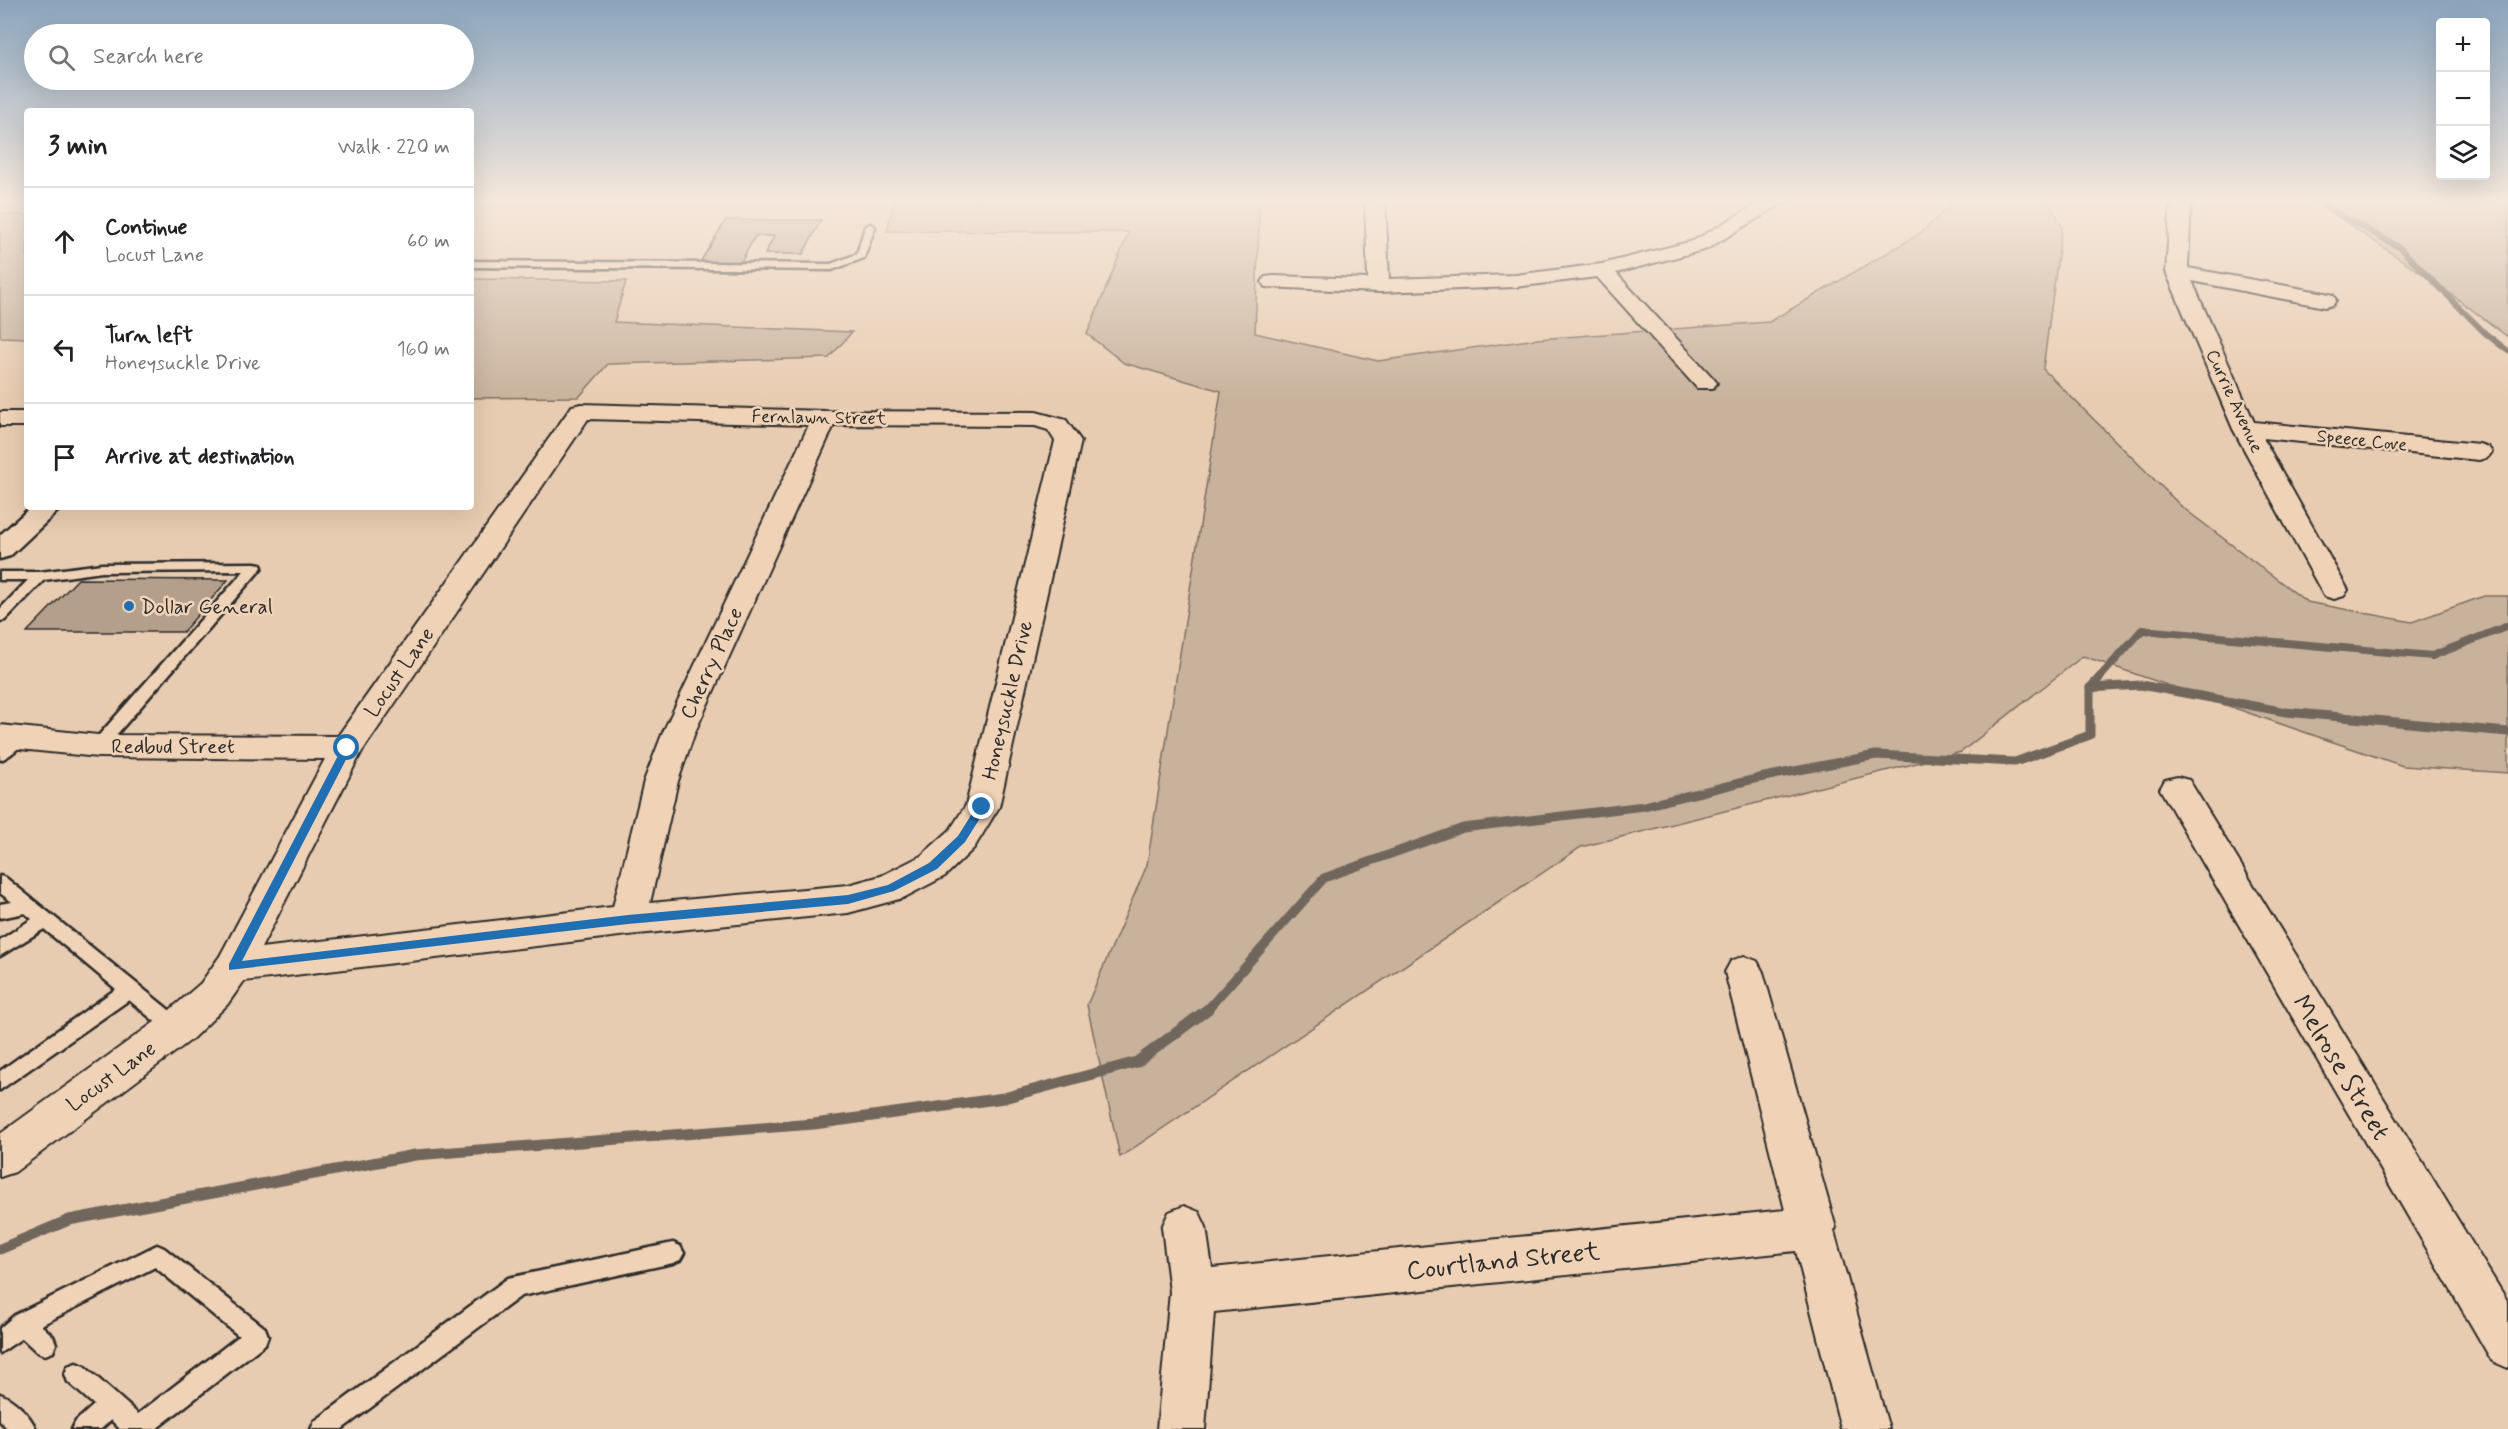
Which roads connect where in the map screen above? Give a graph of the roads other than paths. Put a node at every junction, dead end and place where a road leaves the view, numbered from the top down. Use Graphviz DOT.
graph roads {
  1 [pos="794,267"];
  2 [pos="833,267"];
  3 [pos="1378,267"];
  4 [pos="1615,267"];
  5 [pos="2177,267"];
  6 [pos="1602,270"];
  7 [pos="2177,272"];
  8 [pos="1273,282"];
  9 [pos="1379,286"];
  10 [pos="2325,300"];
  11 [pos="1705,383"];
  12 [pos="581,411"];
  13 [pos="0,418"];
  14 [pos="825,418"];
  15 [pos="24,419"];
  16 [pos="1057,425"];
  17 [pos="2245,429"];
  18 [pos="2479,452"];
  19 [pos="45,510"];
  20 [pos="0,550"];
  21 [pos="0,576"];
  22 [pos="40,576"];
  23 [pos="2334,590"];
  24 [pos="0,617"];
  25 [pos="6,743"];
  26 [pos="98,746"];
  27 [pos="347,748"];
  28 [pos="2177,789"];
  29 [pos="0,883"];
  30 [pos="29,906"];
  31 [pos="0,911"];
  32 [pos="46,919"];
  33 [pos="628,920"];
  34 [pos="0,949"];
  35 [pos="233,967"];
  36 [pos="1744,972"];
  37 [pos="130,989"];
  38 [pos="177,1028"];
  39 [pos="0,1082"];
  40 [pos="0,1158"];
  41 [pos="1184,1227"];
  42 [pos="1814,1228"];
  43 [pos="673,1252"];
  44 [pos="1193,1292"];
  45 [pos="23,1323"];
  46 [pos="0,1342"];
  47 [pos="45,1344"];
  48 [pos="2508,1345"];
  49 [pos="76,1374"];
  50 [pos="0,1405"];
  51 [pos="111,1405"];
  52 [pos="24,1429"];
  53 [pos="84,1429"];
  54 [pos="137,1429"];
  55 [pos="323,1429"];
  56 [pos="1181,1429"];
  57 [pos="1865,1429"];
  1 -- 2 [label="lane"];
  3 -- 9 [label="street"];
  4 -- 6 [label="street"];
  5 -- 7 [label="street, Currie Avenue"];
  6 -- 9 [label="street"];
  6 -- 11 [label="street"];
  7 -- 10 [label="street"];
  7 -- 17 [label="street, Currie Avenue"];
  8 -- 9 [label="street"];
  12 -- 14 [label="street, Fernlawn Street"];
  12 -- 27 [label="street, Locust Lane"];
  13 -- 15 [label="street"];
  14 -- 16 [label="street, Fernlawn Street"];
  14 -- 33 [label="street, Cherry Place"];
  16 -- 33 [label="street, Honeysuckle Drive"];
  17 -- 18 [label="street, Speece Cove"];
  17 -- 23 [label="street, Currie Avenue"];
  19 -- 20 [label="main road"];
  21 -- 22 [label="lane"];
  22 -- 24 [label="lane"];
  22 -- 26 [label="lane"];
  25 -- 26 [label="street, Redbud Street"];
  26 -- 27 [label="street, Redbud Street"];
  27 -- 35 [label="street, Locust Lane"];
  28 -- 48 [label="street, Melrose Street"];
  29 -- 30 [label="lane"];
  30 -- 31 [label="lane"];
  30 -- 32 [label="lane"];
  32 -- 34 [label="lane"];
  32 -- 37 [label="lane"];
  33 -- 35 [label="street, Honeysuckle Drive"];
  35 -- 38 [label="street, Locust Lane"];
  36 -- 42 [label="street"];
  37 -- 38 [label="lane"];
  37 -- 39 [label="lane"];
  38 -- 40 [label="street, Locust Lane"];
  41 -- 44 [label="street"];
  42 -- 44 [label="street, Courtland Street"];
  42 -- 57 [label="street"];
  43 -- 55 [label="lane"];
  44 -- 56 [label="street"];
  45 -- 46 [label="lane"];
  45 -- 47 [label="lane"];
  45 -- 54 [label="lane"];
  49 -- 51 [label="lane"];
  50 -- 52 [label="lane"];
  51 -- 53 [label="lane"];
  51 -- 54 [label="lane"];
}
